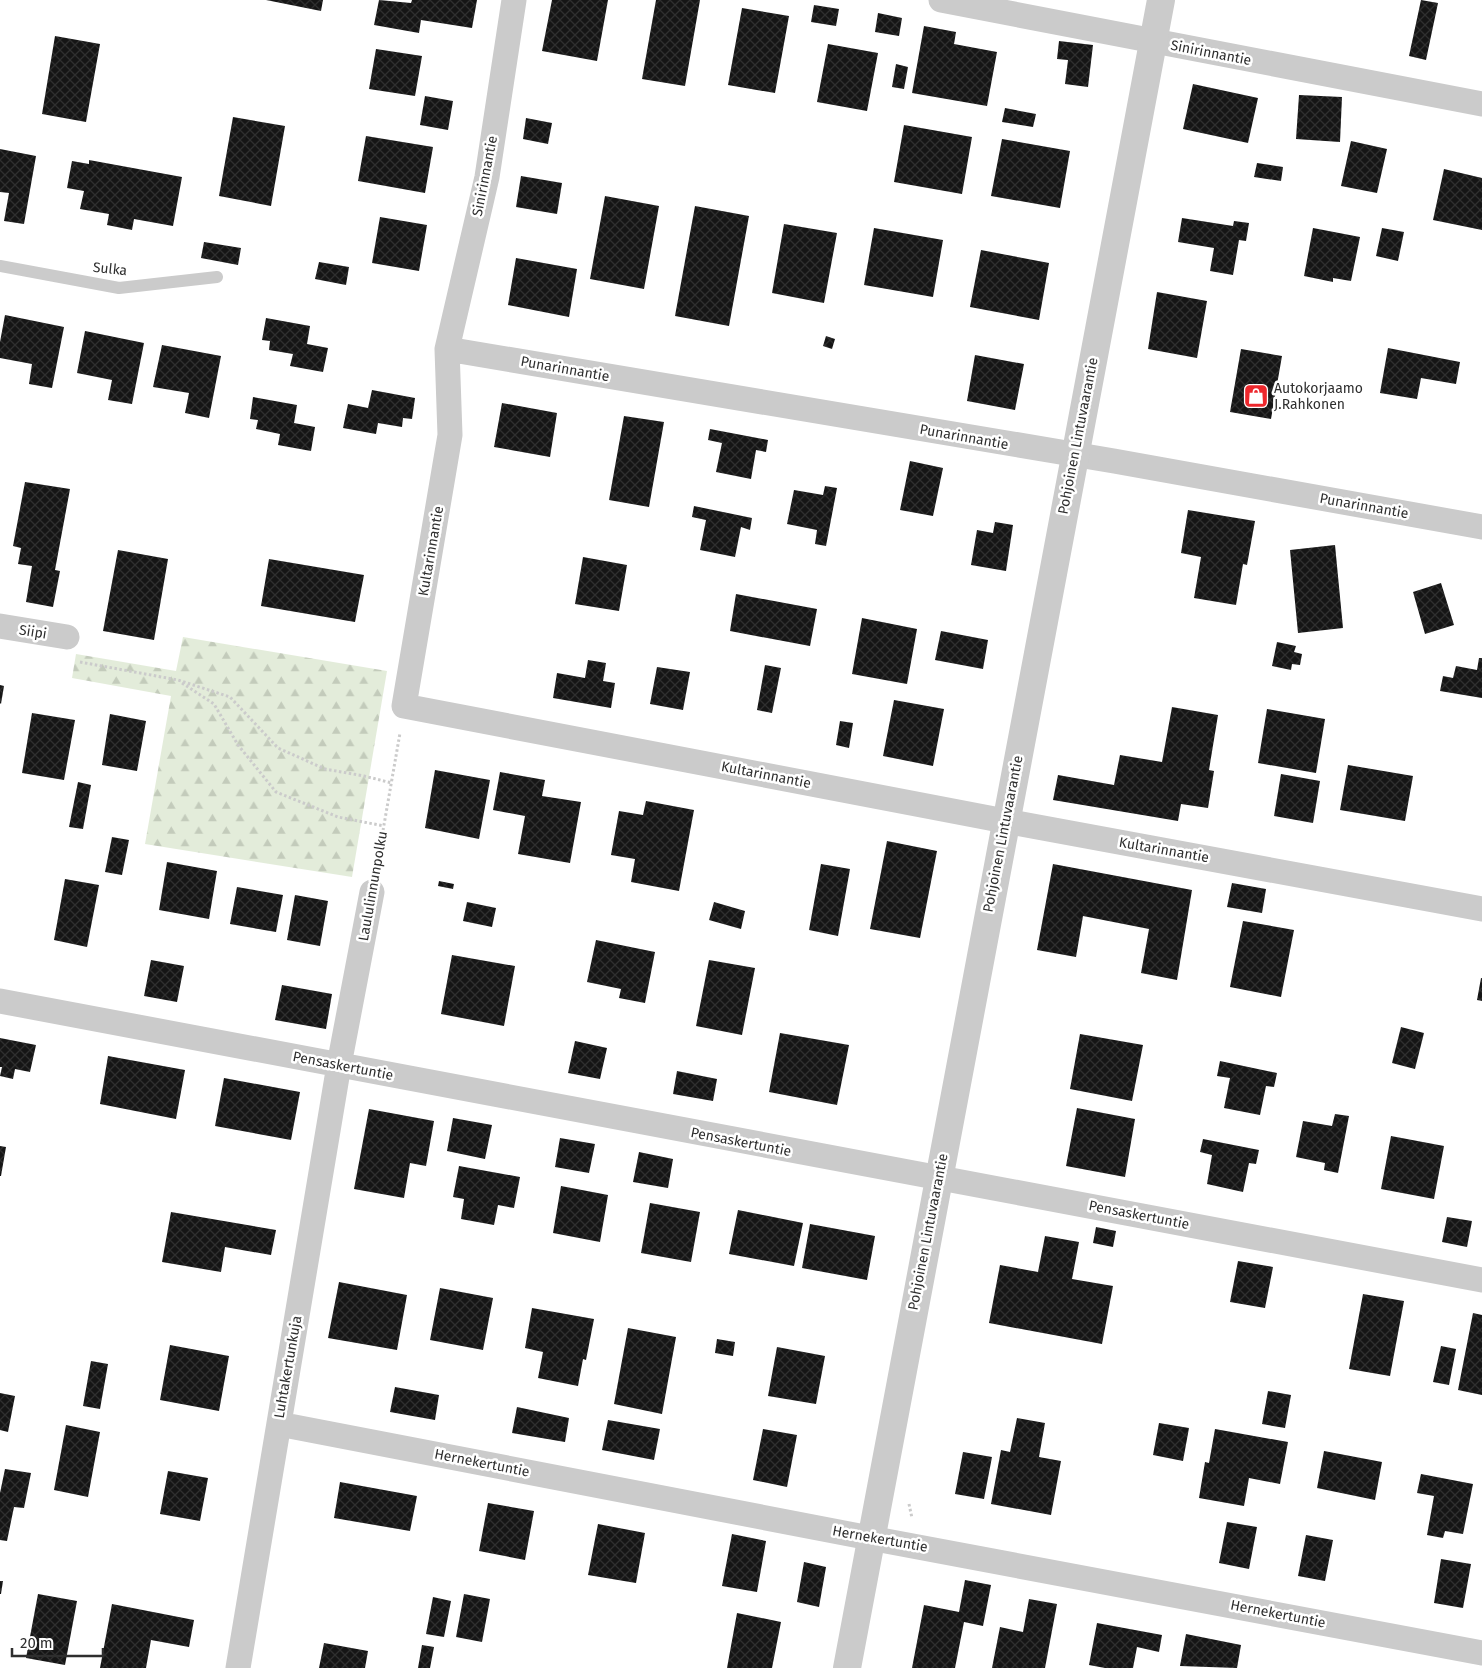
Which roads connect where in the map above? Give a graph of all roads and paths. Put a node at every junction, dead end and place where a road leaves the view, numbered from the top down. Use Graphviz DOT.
graph roads {
  1 [pos="514,0"];
  2 [pos="941,0"];
  3 [pos="1161,0"];
  4 [pos="1153,42"];
  5 [pos="1482,104"];
  6 [pos="0,266"];
  7 [pos="217,277"];
  8 [pos="447,349"];
  9 [pos="1074,456"];
  10 [pos="1482,526"];
  11 [pos="0,626"];
  12 [pos="67,637"];
  13 [pos="73,661"];
  14 [pos="178,680"];
  15 [pos="404,706"];
  16 [pos="392,784"];
  17 [pos="1005,821"];
  18 [pos="384,826"];
  19 [pos="372,892"];
  20 [pos="1482,909"];
  21 [pos="0,1001"];
  22 [pos="340,1065"];
  23 [pos="938,1179"];
  24 [pos="1482,1280"];
  25 [pos="278,1424"];
  26 [pos="870,1538"];
  27 [pos="1482,1653"];
  28 [pos="238,1668"];
  29 [pos="847,1668"];
  1 -- 8 [label="street, Sinirinnantie"];
  2 -- 4 [label="street, Sinirinnantie"];
  3 -- 4 [label="street, Pohjoinen Lintuvaarantie"];
  4 -- 5 [label="street, Sinirinnantie"];
  4 -- 9 [label="street, Pohjoinen Lintuvaarantie"];
  6 -- 7 [label="lane, Sulka"];
  8 -- 9 [label="street, Punarinnantie"];
  8 -- 15 [label="street, Kultarinnantie"];
  9 -- 10 [label="street, Punarinnantie"];
  9 -- 17 [label="street, Pohjoinen Lintuvaarantie"];
  11 -- 12 [label="street, Siipi"];
  13 -- 14 [label="path"];
  14 -- 16 [label="path"];
  14 -- 18 [label="path"];
  15 -- 16 [label="path, Laululinnunpolku"];
  15 -- 17 [label="street, Kultarinnantie"];
  16 -- 18 [label="path, Laululinnunpolku"];
  17 -- 20 [label="street, Kultarinnantie"];
  17 -- 23 [label="street, Pohjoinen Lintuvaarantie"];
  18 -- 19 [label="path, Laululinnunpolku"];
  19 -- 22 [label="street, Laululinnunpolku"];
  21 -- 22 [label="street, Pensaskertuntie"];
  22 -- 23 [label="street, Pensaskertuntie"];
  22 -- 25 [label="street, Luhtakertunkuja"];
  23 -- 24 [label="street, Pensaskertuntie"];
  23 -- 26 [label="street, Pohjoinen Lintuvaarantie"];
  25 -- 26 [label="street, Hernekertuntie"];
  25 -- 28 [label="street, Luhtakertunkuja"];
  26 -- 27 [label="street, Hernekertuntie"];
  26 -- 29 [label="street, Pohjoinen Lintuvaarantie"];
}
